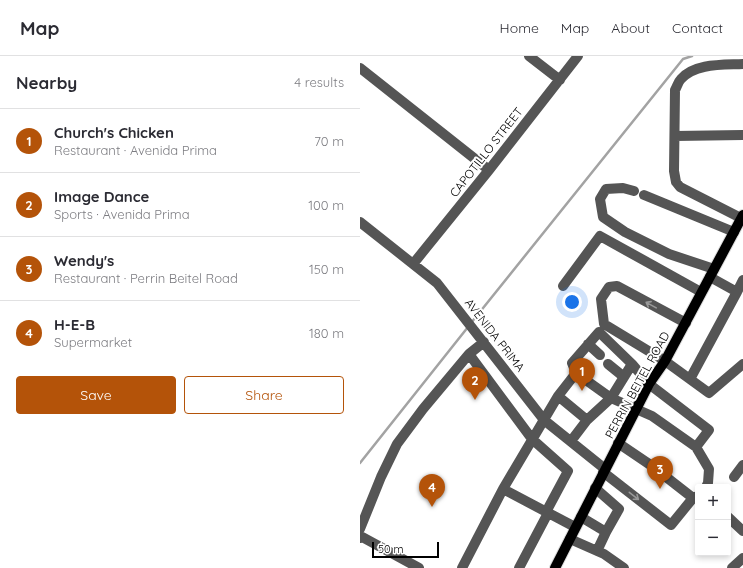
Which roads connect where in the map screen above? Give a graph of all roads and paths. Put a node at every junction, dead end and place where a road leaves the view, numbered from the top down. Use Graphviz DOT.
graph roads {
  1 [pos="529,56"];
  2 [pos="578,56"];
  3 [pos="743,64"];
  4 [pos="360,68"];
  5 [pos="560,80"];
  6 [pos="743,135"];
  7 [pos="675,136"];
  8 [pos="489,170"];
  9 [pos="634,191"];
  10 [pos="644,196"];
  11 [pos="742,217"];
  12 [pos="360,222"];
  13 [pos="734,232"];
  14 [pos="413,264"];
  15 [pos="712,273"];
  16 [pos="743,280"];
  17 [pos="562,286"];
  18 [pos="701,292"];
  19 [pos="737,292"];
  20 [pos="686,323"];
  21 [pos="484,342"];
  22 [pos="588,344"];
  23 [pos="469,354"];
  24 [pos="600,355"];
  25 [pos="666,361"];
  26 [pos="608,364"];
  27 [pos="632,364"];
  28 [pos="743,364"];
  29 [pos="576,373"];
  30 [pos="624,377"];
  31 [pos="690,379"];
  32 [pos="649,384"];
  33 [pos="558,396"];
  34 [pos="611,398"];
  35 [pos="636,409"];
  36 [pos="544,420"];
  37 [pos="587,420"];
  38 [pos="532,439"];
  39 [pos="571,442"];
  40 [pos="618,443"];
  41 [pos="696,447"];
  42 [pos="743,465"];
  43 [pos="604,471"];
  44 [pos="734,477"];
  45 [pos="708,484"];
  46 [pos="595,488"];
  47 [pos="503,489"];
  48 [pos="695,497"];
  49 [pos="547,512"];
  50 [pos="581,517"];
  51 [pos="731,520"];
  52 [pos="576,527"];
  53 [pos="360,528"];
  54 [pos="743,531"];
  55 [pos="606,532"];
  56 [pos="360,538"];
  57 [pos="570,539"];
  58 [pos="597,551"];
  59 [pos="743,558"];
  60 [pos="419,568"];
  61 [pos="462,568"];
  62 [pos="519,568"];
  63 [pos="555,568"];
  64 [pos="624,568"];
  65 [pos="732,568"];
  1 -- 5 [label="street"];
  2 -- 5 [label="street, CAPOTILLO STREET"];
  3 -- 7 [label="street"];
  4 -- 8 [label="street"];
  5 -- 8 [label="street, CAPOTILLO STREET"];
  6 -- 7 [label="street"];
  7 -- 11 [label="street"];
  8 -- 14 [label="street, CAPOTILLO STREET"];
  9 -- 15 [label="street"];
  10 -- 13 [label="street"];
  11 -- 13 [label="main road, PERRIN BEITEL ROAD"];
  12 -- 14 [label="street, AVENIDA PRIMA"];
  13 -- 15 [label="main road, PERRIN BEITEL ROAD"];
  14 -- 21 [label="street, AVENIDA PRIMA"];
  15 -- 18 [label="main road, PERRIN BEITEL ROAD"];
  15 -- 19 [label="street"];
  16 -- 19 [label="street"];
  17 -- 18 [label="street"];
  18 -- 20 [label="main road, PERRIN BEITEL ROAD"];
  19 -- 31 [label="street"];
  20 -- 25 [label="main road, PERRIN BEITEL ROAD"];
  20 -- 25 [label="street, one-way"];
  21 -- 23 [label="street"];
  21 -- 36 [label="street, AVENIDA PRIMA"];
  22 -- 24 [label="street"];
  22 -- 27 [label="street"];
  22 -- 29 [label="street"];
  23 -- 38 [label="street"];
  23 -- 53 [label="street"];
  25 -- 31 [label="street"];
  25 -- 32 [label="main road, PERRIN BEITEL ROAD"];
  26 -- 30 [label="street"];
  27 -- 30 [label="street"];
  27 -- 32 [label="street"];
  28 -- 31 [label="street"];
  29 -- 33 [label="street"];
  29 -- 34 [label="street"];
  30 -- 34 [label="street"];
  32 -- 35 [label="main road, PERRIN BEITEL ROAD"];
  32 -- 41 [label="street"];
  33 -- 36 [label="street"];
  33 -- 37 [label="street"];
  34 -- 35 [label="street"];
  34 -- 37 [label="street"];
  35 -- 40 [label="main road, PERRIN BEITEL ROAD"];
  35 -- 41 [label="street"];
  36 -- 38 [label="street"];
  36 -- 39 [label="street, AVENIDA PRIMA"];
  37 -- 39 [label="street"];
  38 -- 47 [label="street"];
  38 -- 49 [label="street"];
  39 -- 43 [label="street, AVENIDA PRIMA"];
  40 -- 43 [label="main road, PERRIN BEITEL ROAD"];
  40 -- 48 [label="street"];
  41 -- 45 [label="street"];
  42 -- 44 [label="street"];
  43 -- 46 [label="main road, PERRIN BEITEL ROAD"];
  43 -- 48 [label="street, AVENIDA PRIMA, one-way"];
  46 -- 50 [label="main road, PERRIN BEITEL ROAD"];
  46 -- 55 [label="street"];
  47 -- 49 [label="street"];
  47 -- 61 [label="street"];
  49 -- 52 [label="street"];
  49 -- 62 [label="street"];
  50 -- 52 [label="main road, PERRIN BEITEL ROAD"];
  50 -- 55 [label="street"];
  51 -- 54 [label="street"];
  52 -- 57 [label="main road, PERRIN BEITEL ROAD"];
  55 -- 58 [label="street"];
  56 -- 60 [label="street"];
  57 -- 58 [label="street"];
  57 -- 63 [label="main road, PERRIN BEITEL ROAD"];
  58 -- 64 [label="street"];
  59 -- 65 [label="street"];
}
